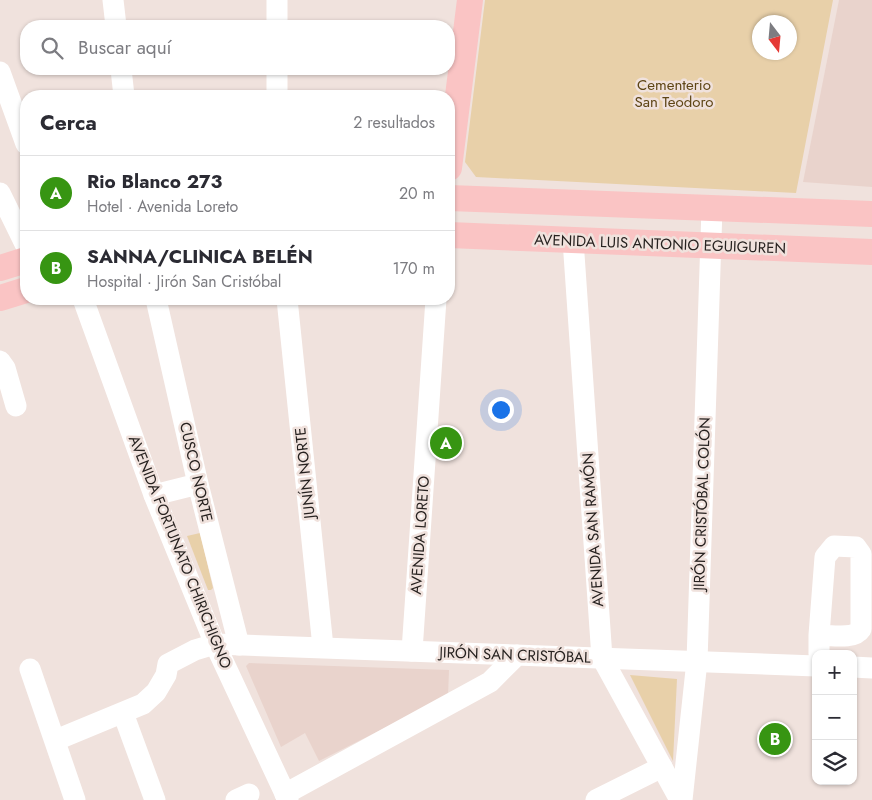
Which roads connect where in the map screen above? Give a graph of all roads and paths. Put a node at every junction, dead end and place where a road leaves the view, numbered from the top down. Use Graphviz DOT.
graph roads {
  1 [pos="113,0"];
  2 [pos="277,0"];
  3 [pos="470,0"];
  4 [pos="115,20"];
  5 [pos="277,20"];
  6 [pos="0,72"];
  7 [pos="122,75"];
  8 [pos="277,75"];
  9 [pos="123,90"];
  10 [pos="277,90"];
  11 [pos="6,108"];
  12 [pos="455,120"];
  13 [pos="20,133"];
  14 [pos="0,193"];
  15 [pos="455,198"];
  16 [pos="712,208"];
  17 [pos="872,214"];
  18 [pos="20,234"];
  19 [pos="455,235"];
  20 [pos="573,240"];
  21 [pos="711,246"];
  22 [pos="872,252"];
  23 [pos="20,262"];
  24 [pos="0,268"];
  25 [pos="20,292"];
  26 [pos="0,298"];
  27 [pos="85,305"];
  28 [pos="157,305"];
  29 [pos="288,305"];
  30 [pos="436,305"];
  31 [pos="0,361"];
  32 [pos="16,406"];
  33 [pos="198,484"];
  34 [pos="154,495"];
  35 [pos="215,644"];
  36 [pos="239,645"];
  37 [pos="322,647"];
  38 [pos="412,651"];
  39 [pos="517,655"];
  40 [pos="602,658"];
  41 [pos="697,661"];
  42 [pos="812,666"];
  43 [pos="857,667"];
  44 [pos="872,668"];
  45 [pos="30,669"];
  46 [pos="122,713"];
  47 [pos="56,740"];
  48 [pos="662,767"];
  49 [pos="287,797"];
  50 [pos="75,800"];
  51 [pos="155,800"];
  52 [pos="596,800"];
  53 [pos="681,800"];
  1 -- 4 [label="street"];
  2 -- 5 [label="street"];
  3 -- 12 [label="main road"];
  6 -- 11 [label="street"];
  7 -- 9 [label="street"];
  8 -- 10 [label="street"];
  11 -- 13 [label="street"];
  14 -- 18 [label="street"];
  15 -- 16 [label="main road"];
  16 -- 17 [label="main road"];
  16 -- 21 [label="street, JIRÓN CRISTÓBAL COLÓN"];
  19 -- 20 [label="main road, AVENIDA LUIS ANTONIO EGUIGUREN"];
  20 -- 21 [label="main road, AVENIDA LUIS ANTONIO EGUIGUREN"];
  20 -- 40 [label="street, AVENIDA SAN RAMÓN"];
  21 -- 22 [label="main road, AVENIDA LUIS ANTONIO EGUIGUREN"];
  21 -- 41 [label="street, JIRÓN CRISTÓBAL COLÓN"];
  23 -- 24 [label="main road"];
  25 -- 26 [label="main road"];
  27 -- 34 [label="street, AVENIDA FORTUNATO CHIRICHIGNO"];
  28 -- 33 [label="street, CUSCO NORTE"];
  29 -- 37 [label="street, JUNÍN NORTE"];
  30 -- 38 [label="street, AVENIDA LORETO"];
  31 -- 32 [label="street"];
  33 -- 34 [label="street"];
  33 -- 36 [label="street, CUSCO NORTE"];
  34 -- 35 [label="street, AVENIDA FORTUNATO CHIRICHIGNO"];
  35 -- 36 [label="street, JIRÓN SAN CRISTÓBAL"];
  35 -- 46 [label="street"];
  35 -- 49 [label="street, AVENIDA FORTUNATO CHIRICHIGNO"];
  36 -- 37 [label="street, JIRÓN SAN CRISTÓBAL"];
  37 -- 38 [label="street, JIRÓN SAN CRISTÓBAL"];
  38 -- 39 [label="street, JIRÓN SAN CRISTÓBAL"];
  39 -- 40 [label="street, JIRÓN SAN CRISTÓBAL"];
  39 -- 49 [label="street"];
  40 -- 41 [label="street, JIRÓN SAN CRISTÓBAL"];
  40 -- 48 [label="street, AVENIDA SAN RAMÓN"];
  41 -- 42 [label="street, JIRÓN SAN CRISTÓBAL"];
  41 -- 53 [label="street, JIRÓN CRISTÓBAL COLÓN"];
  43 -- 44 [label="street"];
  45 -- 47 [label="street"];
  46 -- 47 [label="street"];
  46 -- 51 [label="street"];
  47 -- 50 [label="street"];
  48 -- 52 [label="street"];
  48 -- 53 [label="street, AVENIDA SAN RAMÓN"];
}
